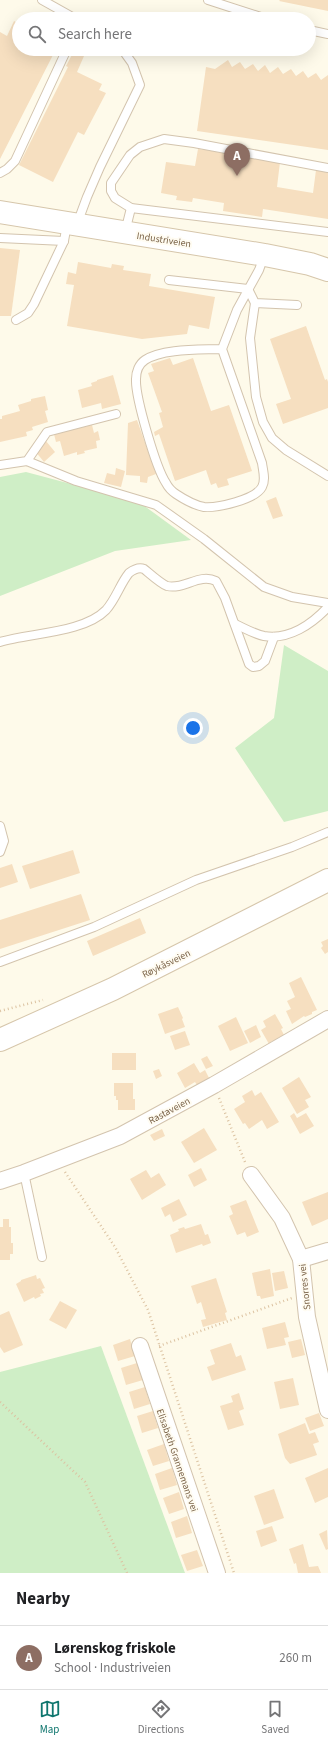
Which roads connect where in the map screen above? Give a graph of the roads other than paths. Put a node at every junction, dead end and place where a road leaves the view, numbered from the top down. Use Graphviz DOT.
graph roads {
  1 [pos="42,0"];
  2 [pos="208,0"];
  3 [pos="63,12"];
  4 [pos="245,12"];
  5 [pos="316,31"];
  6 [pos="328,34"];
  7 [pos="64,56"];
  8 [pos="127,56"];
  9 [pos="328,168"];
  10 [pos="0,173"];
  11 [pos="131,208"];
  12 [pos="0,212"];
  13 [pos="69,230"];
  14 [pos="328,232"];
  15 [pos="125,233"];
  16 [pos="0,238"];
  17 [pos="265,255"];
  18 [pos="328,270"];
  19 [pos="169,280"];
  20 [pos="248,289"];
  21 [pos="255,303"];
  22 [pos="297,304"];
  23 [pos="16,320"];
  24 [pos="222,349"];
  25 [pos="116,414"];
  26 [pos="27,461"];
  27 [pos="0,466"];
  28 [pos="328,476"];
  29 [pos="328,603"];
  30 [pos="328,607"];
  31 [pos="235,624"];
  32 [pos="274,637"];
  33 [pos="0,642"];
  34 [pos="0,826"];
  35 [pos="328,832"];
  36 [pos="0,852"];
  37 [pos="328,880"];
  38 [pos="0,962"];
  39 [pos="328,1019"];
  40 [pos="0,1040"];
  41 [pos="24,1173"];
  42 [pos="251,1175"];
  43 [pos="0,1181"];
  44 [pos="328,1251"];
  45 [pos="42,1256"];
  46 [pos="301,1259"];
  47 [pos="140,1346"];
  48 [pos="328,1410"];
  49 [pos="217,1573"];
  1 -- 3 [label="lane"];
  2 -- 4 [label="lane"];
  5 -- 6 [label="lane"];
  7 -- 10 [label="lane"];
  8 -- 13 [label="lane"];
  9 -- 11 [label="lane"];
  11 -- 14 [label="lane"];
  11 -- 15 [label="lane"];
  12 -- 13 [label="main road, Industriveien"];
  13 -- 15 [label="main road, Industriveien"];
  13 -- 16 [label="lane"];
  13 -- 23 [label="lane"];
  15 -- 17 [label="main road, Industriveien"];
  17 -- 18 [label="main road, Industriveien"];
  17 -- 20 [label="lane"];
  19 -- 20 [label="lane"];
  20 -- 21 [label="lane"];
  20 -- 24 [label="lane"];
  21 -- 22 [label="lane"];
  21 -- 28 [label="lane"];
  24 -- 24 [label="lane"];
  25 -- 26 [label="lane"];
  26 -- 27 [label="lane"];
  26 -- 29 [label="lane"];
  30 -- 32 [label="lane"];
  31 -- 32 [label="lane"];
  31 -- 32 [label="lane"];
  31 -- 33 [label="lane"];
  34 -- 36 [label="lane"];
  35 -- 38 [label="lane"];
  37 -- 40 [label="main road, Røykåsveien"];
  39 -- 41 [label="street, Rastaveien"];
  41 -- 43 [label="street, Rastaveien"];
  41 -- 45 [label="lane"];
  42 -- 46 [label="street, Snorres vei"];
  44 -- 46 [label="street"];
  46 -- 48 [label="street, Snorres vei"];
  47 -- 49 [label="street, Elisabeth Grannemans vei"];
}
